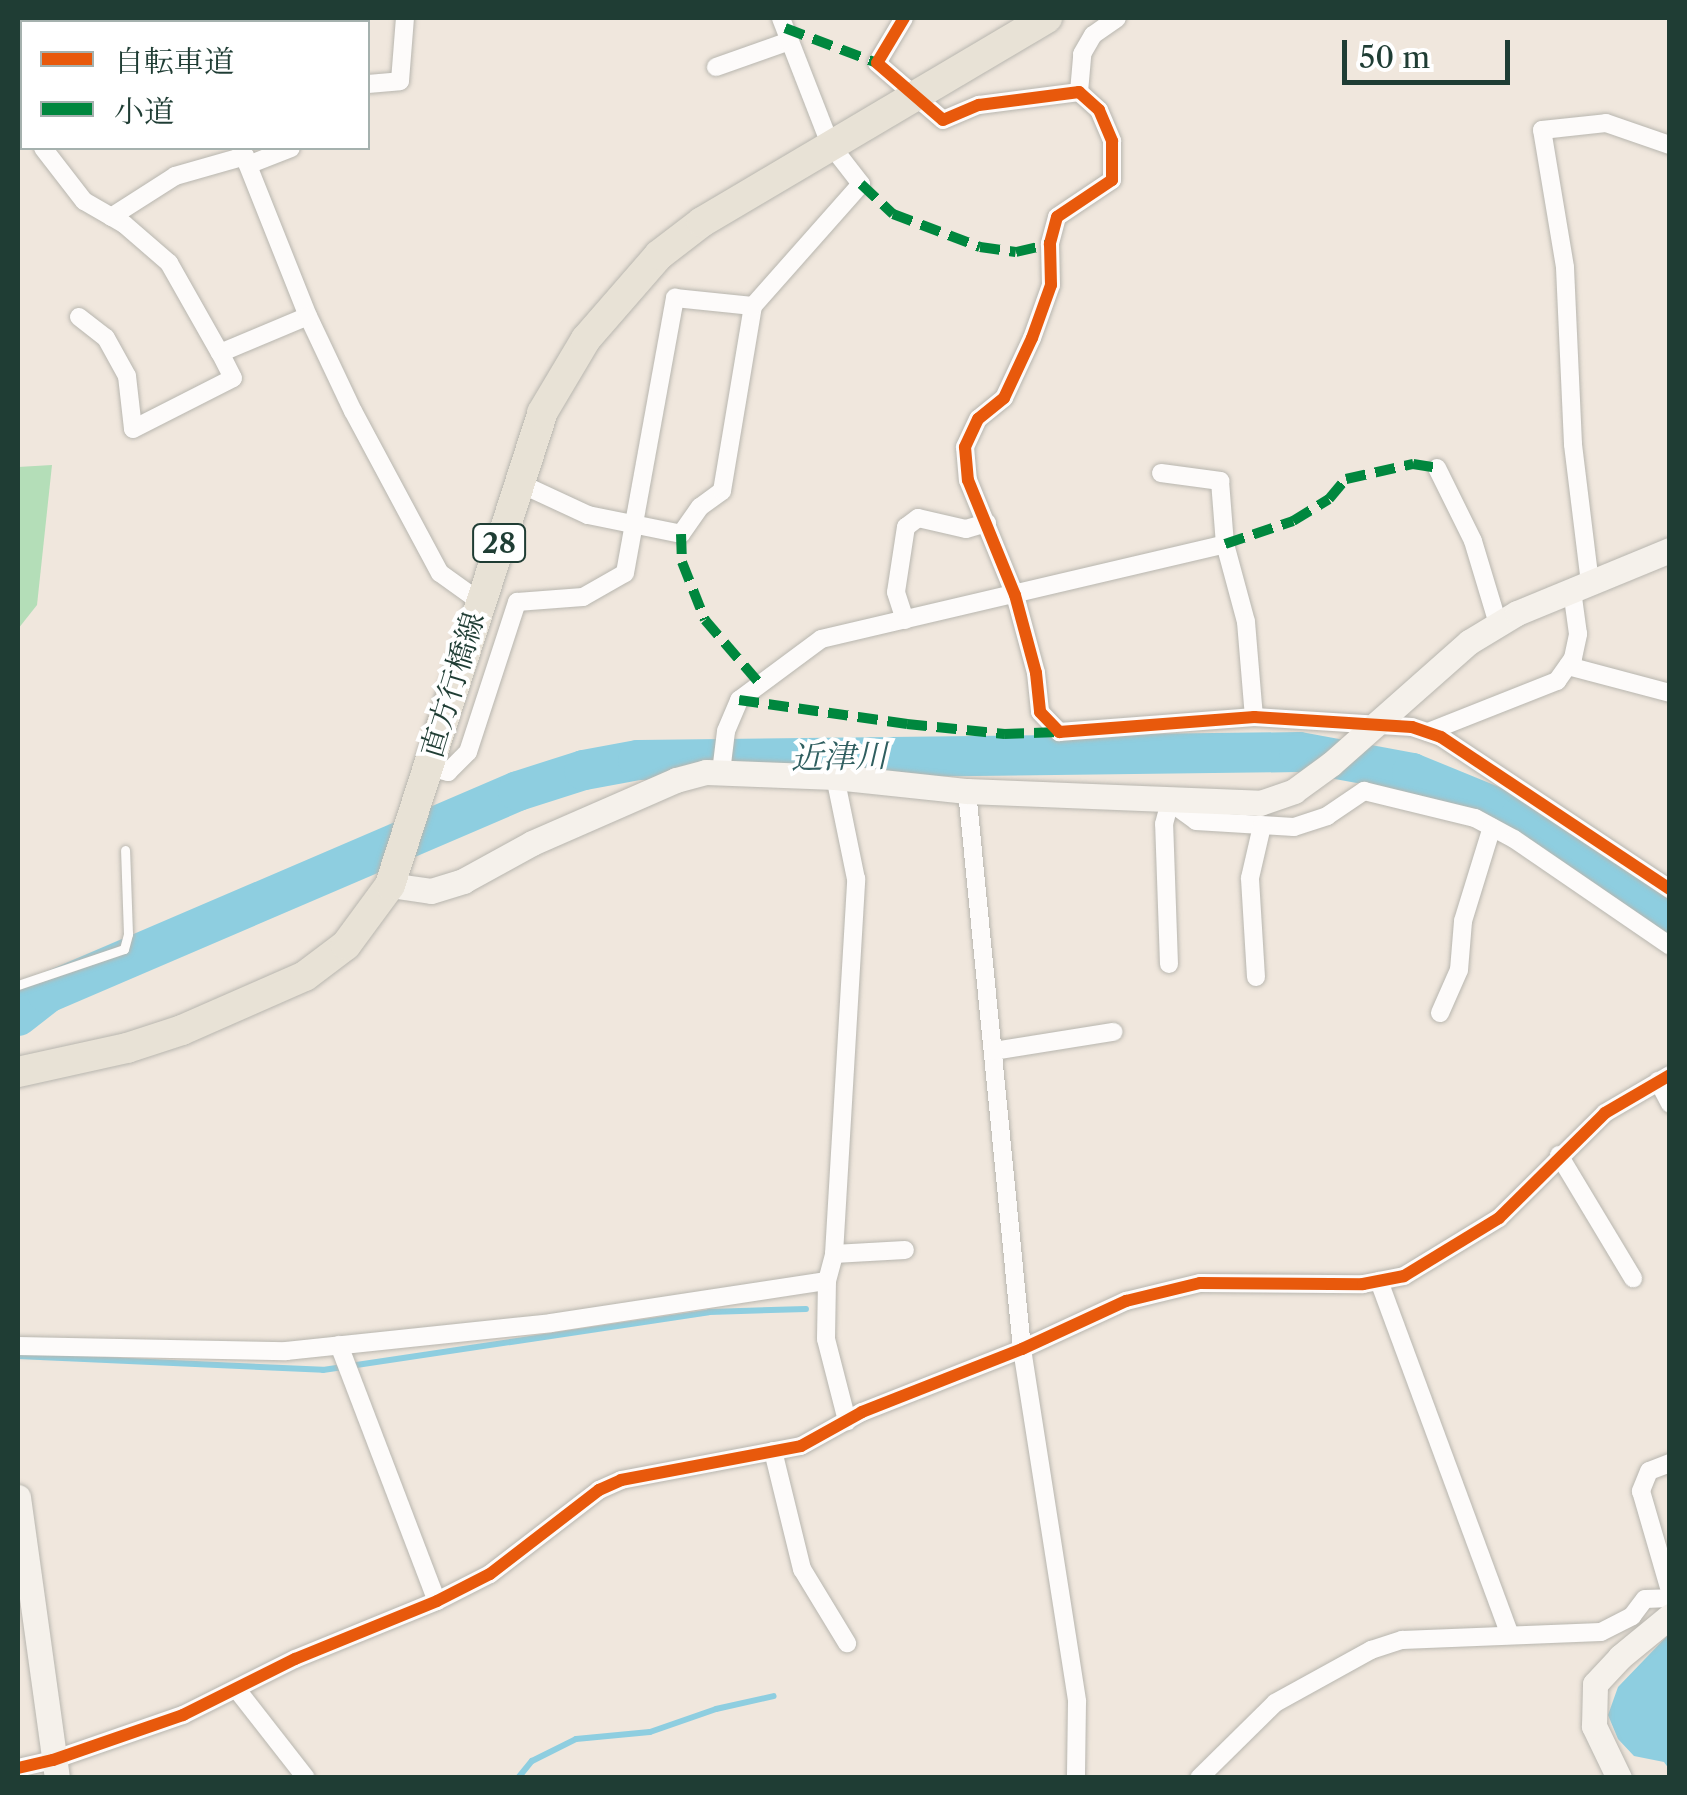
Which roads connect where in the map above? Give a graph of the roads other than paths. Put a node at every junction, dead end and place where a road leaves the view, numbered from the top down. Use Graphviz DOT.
graph roads {
  1 [pos="405,18"];
  2 [pos="780,18"];
  3 [pos="904,18"];
  4 [pos="1048,18"];
  5 [pos="1117,18"];
  6 [pos="790,41"];
  7 [pos="716,67"];
  8 [pos="370,84"];
  9 [pos="1078,92"];
  10 [pos="918,96"];
  11 [pos="830,144"];
  12 [pos="1670,145"];
  13 [pos="45,150"];
  14 [pos="280,150"];
  15 [pos="245,156"];
  16 [pos="111,217"];
  17 [pos="753,306"];
  18 [pos="308,316"];
  19 [pos="79,317"];
  20 [pos="220,353"];
  21 [pos="1437,468"];
  22 [pos="1161,473"];
  23 [pos="519,483"];
  24 [pos="987,524"];
  25 [pos="632,526"];
  26 [pos="1225,544"];
  27 [pos="1670,550"];
  28 [pos="1581,587"];
  29 [pos="1016,596"];
  30 [pos="479,601"];
  31 [pos="905,620"];
  32 [pos="1498,624"];
  33 [pos="1568,666"];
  34 [pos="1670,693"];
  35 [pos="1254,717"];
  36 [pos="1380,726"];
  37 [pos="1428,732"];
  38 [pos="428,767"];
  39 [pos="720,772"];
  40 [pos="834,776"];
  41 [pos="967,791"];
  42 [pos="1170,802"];
  43 [pos="1262,826"];
  44 [pos="1492,827"];
  45 [pos="125,850"];
  46 [pos="390,884"];
  47 [pos="1670,889"];
  48 [pos="1670,946"];
  49 [pos="1170,964"];
  50 [pos="1256,977"];
  51 [pos="18,984"];
  52 [pos="1440,1013"];
  53 [pos="1113,1032"];
  54 [pos="994,1051"];
  55 [pos="18,1072"];
  56 [pos="1664,1078"];
  57 [pos="1670,1104"];
  58 [pos="1559,1155"];
  59 [pos="905,1250"];
  60 [pos="834,1254"];
  61 [pos="1633,1278"];
  62 [pos="828,1281"];
  63 [pos="1379,1281"];
  64 [pos="339,1345"];
  65 [pos="18,1346"];
  66 [pos="1022,1349"];
  67 [pos="847,1421"];
  68 [pos="773,1451"];
  69 [pos="1670,1462"];
  70 [pos="18,1497"];
  71 [pos="1670,1594"];
  72 [pos="437,1602"];
  73 [pos="1670,1616"];
  74 [pos="1510,1635"];
  75 [pos="846,1643"];
  76 [pos="238,1691"];
  77 [pos="18,1768"];
  78 [pos="55,1769"];
  79 [pos="306,1778"];
  80 [pos="1076,1778"];
  81 [pos="1200,1778"];
  82 [pos="1619,1778"];
  1 -- 8 [label="street"];
  2 -- 6 [label="street"];
  3 -- 10 [label="street"];
  4 -- 10 [label="main road, 直方行橋線 / 28"];
  5 -- 9 [label="street"];
  6 -- 7 [label="street"];
  6 -- 11 [label="street"];
  9 -- 10 [label="street"];
  9 -- 24 [label="street"];
  10 -- 11 [label="main road, 直方行橋線 / 28"];
  11 -- 17 [label="street"];
  11 -- 23 [label="main road, 直方行橋線 / 28"];
  12 -- 28 [label="street"];
  13 -- 16 [label="street"];
  14 -- 15 [label="street"];
  15 -- 16 [label="street"];
  15 -- 18 [label="street"];
  16 -- 20 [label="street"];
  17 -- 25 [label="street"];
  17 -- 25 [label="street"];
  18 -- 20 [label="street"];
  18 -- 30 [label="street"];
  19 -- 20 [label="street"];
  21 -- 32 [label="street"];
  22 -- 26 [label="street"];
  23 -- 25 [label="street"];
  23 -- 30 [label="main road, 直方行橋線 / 28"];
  24 -- 29 [label="street"];
  24 -- 31 [label="street"];
  25 -- 38 [label="street"];
  26 -- 29 [label="street"];
  26 -- 35 [label="street"];
  27 -- 28 [label="street"];
  28 -- 32 [label="street"];
  28 -- 33 [label="street"];
  29 -- 31 [label="street"];
  29 -- 35 [label="street"];
  30 -- 38 [label="main road, 直方行橋線 / 28"];
  31 -- 39 [label="street"];
  32 -- 36 [label="street"];
  33 -- 34 [label="street"];
  33 -- 37 [label="street"];
  35 -- 36 [label="street"];
  36 -- 37 [label="street"];
  36 -- 42 [label="street"];
  37 -- 47 [label="street"];
  38 -- 46 [label="main road, 直方行橋線 / 28"];
  39 -- 40 [label="street"];
  39 -- 46 [label="street"];
  40 -- 41 [label="street"];
  40 -- 60 [label="street"];
  41 -- 42 [label="street"];
  41 -- 54 [label="street"];
  42 -- 43 [label="street"];
  42 -- 49 [label="street"];
  43 -- 44 [label="street"];
  43 -- 50 [label="street"];
  44 -- 48 [label="street"];
  44 -- 52 [label="street"];
  45 -- 51 [label="lane"];
  46 -- 55 [label="main road, 直方行橋線 / 28"];
  53 -- 54 [label="street"];
  54 -- 66 [label="street"];
  56 -- 57 [label="street"];
  56 -- 58 [label="street"];
  58 -- 61 [label="street"];
  58 -- 63 [label="street"];
  59 -- 60 [label="street"];
  60 -- 62 [label="street"];
  62 -- 64 [label="street"];
  62 -- 67 [label="street"];
  63 -- 66 [label="street"];
  63 -- 74 [label="street"];
  64 -- 65 [label="street"];
  64 -- 72 [label="street"];
  66 -- 67 [label="street"];
  66 -- 80 [label="street"];
  67 -- 68 [label="street"];
  68 -- 72 [label="street"];
  68 -- 75 [label="street"];
  69 -- 71 [label="street"];
  70 -- 78 [label="street"];
  71 -- 74 [label="street"];
  72 -- 76 [label="street"];
  73 -- 82 [label="street"];
  74 -- 81 [label="street"];
  76 -- 78 [label="street"];
  76 -- 79 [label="street"];
  77 -- 78 [label="street"];
}
